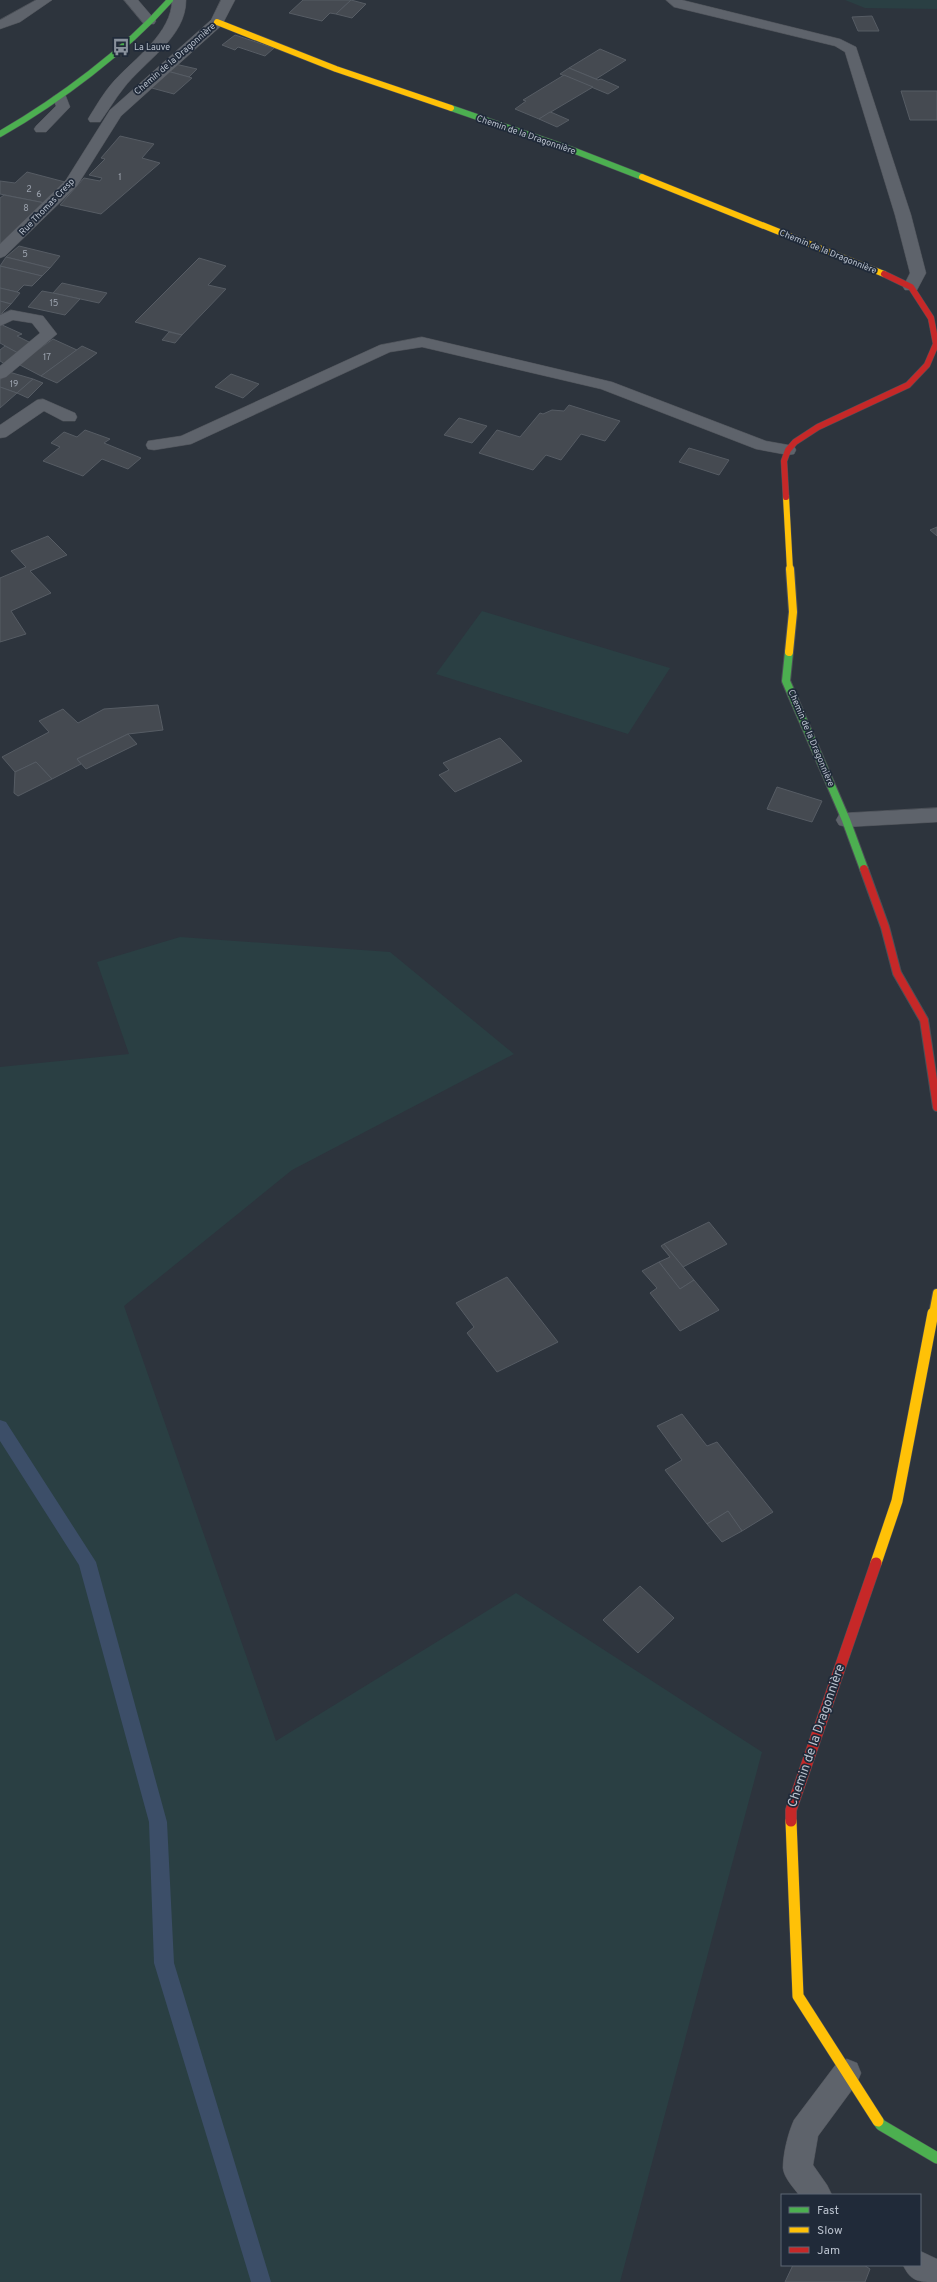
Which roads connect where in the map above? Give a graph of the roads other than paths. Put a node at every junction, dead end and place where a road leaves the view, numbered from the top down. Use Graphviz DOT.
graph roads {
  1 [pos="45,0"];
  2 [pos="131,0"];
  3 [pos="170,0"];
  4 [pos="179,0"];
  5 [pos="228,0"];
  6 [pos="673,0"];
  7 [pos="149,21"];
  8 [pos="217,22"];
  9 [pos="0,25"];
  10 [pos="60,97"];
  11 [pos="41,129"];
  12 [pos="0,134"];
  13 [pos="89,157"];
  14 [pos="0,253"];
  15 [pos="911,287"];
  16 [pos="0,321"];
  17 [pos="0,374"];
  18 [pos="69,417"];
  19 [pos="0,433"];
  20 [pos="154,445"];
  21 [pos="788,450"];
  22 [pos="937,816"];
  23 [pos="846,820"];
  24 [pos="932,1039"];
  25 [pos="937,1107"];
  26 [pos="937,1294"];
  27 [pos="847,2073"];
  28 [pos="937,2158"];
  29 [pos="816,2194"];
  30 [pos="920,2266"];
  31 [pos="937,2276"];
  1 -- 9 [label="street"];
  2 -- 7 [label="street"];
  3 -- 7 [label="street"];
  4 -- 13 [label="street, Chemin de la Dragonnière"];
  5 -- 8 [label="street"];
  6 -- 15 [label="street"];
  7 -- 10 [label="street"];
  8 -- 13 [label="street, Chemin de la Dragonnière"];
  8 -- 15 [label="street, Chemin de la Dragonnière"];
  10 -- 11 [label="street"];
  10 -- 12 [label="street"];
  13 -- 14 [label="street, Rue Thomas Cresp"];
  15 -- 21 [label="street"];
  16 -- 17 [label="street"];
  18 -- 19 [label="street"];
  20 -- 21 [label="street"];
  21 -- 23 [label="street, Chemin de la Dragonnière"];
  22 -- 23 [label="street"];
  23 -- 24 [label="street, Chemin de la Dragonnière"];
  24 -- 25 [label="street, Chemin de la Dragonnière"];
  26 -- 27 [label="street, Chemin de la Dragonnière"];
  27 -- 28 [label="street, Chemin de la Dragonnière"];
  27 -- 29 [label="street"];
  30 -- 31 [label="street"];
}
